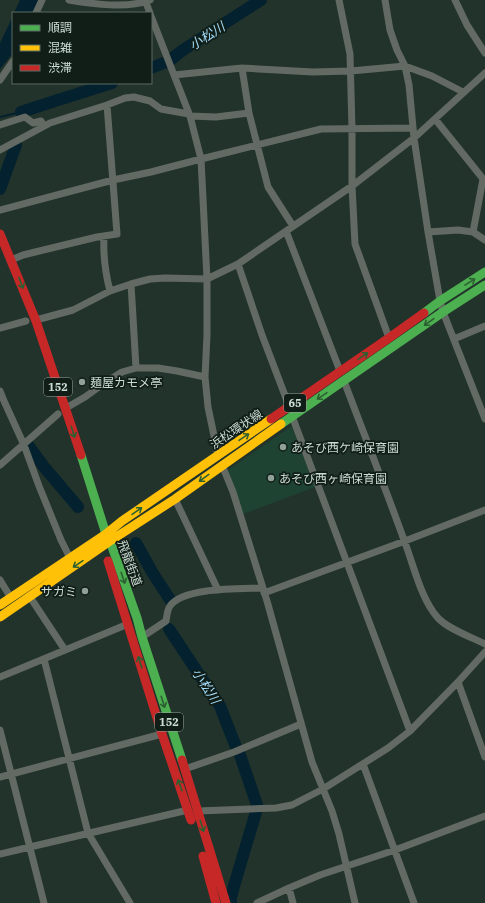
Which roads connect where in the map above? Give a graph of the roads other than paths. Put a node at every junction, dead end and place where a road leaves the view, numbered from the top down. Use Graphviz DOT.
graph roads {
  1 [pos="42,0"];
  2 [pos="69,0"];
  3 [pos="339,0"];
  4 [pos="385,0"];
  5 [pos="455,0"];
  6 [pos="147,1"];
  7 [pos="36,12"];
  8 [pos="150,12"];
  9 [pos="152,18"];
  10 [pos="485,53"];
  11 [pos="12,62"];
  12 [pos="405,66"];
  13 [pos="242,68"];
  14 [pos="351,70"];
  15 [pos="485,73"];
  16 [pos="174,75"];
  17 [pos="0,80"];
  18 [pos="463,92"];
  19 [pos="107,105"];
  20 [pos="249,113"];
  21 [pos="189,115"];
  22 [pos="435,119"];
  23 [pos="0,124"];
  24 [pos="44,126"];
  25 [pos="413,128"];
  26 [pos="352,129"];
  27 [pos="414,138"];
  28 [pos="257,145"];
  29 [pos="0,150"];
  30 [pos="201,158"];
  31 [pos="113,180"];
  32 [pos="352,186"];
  33 [pos="0,210"];
  34 [pos="293,226"];
  35 [pos="286,231"];
  36 [pos="428,232"];
  37 [pos="473,232"];
  38 [pos="0,234"];
  39 [pos="104,236"];
  40 [pos="485,240"];
  41 [pos="0,256"];
  42 [pos="11,260"];
  43 [pos="238,264"];
  44 [pos="485,272"];
  45 [pos="207,279"];
  46 [pos="131,284"];
  47 [pos="485,285"];
  48 [pos="110,291"];
  49 [pos="440,301"];
  50 [pos="443,312"];
  51 [pos="31,326"];
  52 [pos="485,326"];
  53 [pos="0,328"];
  54 [pos="389,338"];
  55 [pos="454,339"];
  56 [pos="136,368"];
  57 [pos="340,371"];
  58 [pos="204,377"];
  59 [pos="344,381"];
  60 [pos="0,392"];
  61 [pos="289,406"];
  62 [pos="66,408"];
  63 [pos="58,414"];
  64 [pos="292,416"];
  65 [pos="485,419"];
  66 [pos="65,435"];
  67 [pos="24,444"];
  68 [pos="218,455"];
  69 [pos="222,464"];
  70 [pos="0,465"];
  71 [pos="175,499"];
  72 [pos="86,501"];
  73 [pos="485,510"];
  74 [pos="104,540"];
  75 [pos="405,541"];
  76 [pos="70,558"];
  77 [pos="347,562"];
  78 [pos="0,580"];
  79 [pos="218,590"];
  80 [pos="263,591"];
  81 [pos="30,597"];
  82 [pos="11,598"];
  83 [pos="0,605"];
  84 [pos="0,617"];
  85 [pos="128,624"];
  86 [pos="142,637"];
  87 [pos="485,644"];
  88 [pos="65,650"];
  89 [pos="485,652"];
  90 [pos="44,659"];
  91 [pos="0,677"];
  92 [pos="458,682"];
  93 [pos="301,724"];
  94 [pos="0,730"];
  95 [pos="410,731"];
  96 [pos="162,734"];
  97 [pos="485,757"];
  98 [pos="68,759"];
  99 [pos="363,764"];
  100 [pos="185,769"];
  101 [pos="11,774"];
  102 [pos="0,777"];
  103 [pos="323,789"];
  104 [pos="193,811"];
  105 [pos="485,816"];
  106 [pos="88,833"];
  107 [pos="30,847"];
  108 [pos="395,850"];
  109 [pos="0,854"];
  110 [pos="347,866"];
  111 [pos="289,888"];
  112 [pos="44,903"];
  113 [pos="130,903"];
  114 [pos="216,903"];
  115 [pos="226,903"];
  116 [pos="257,903"];
  117 [pos="292,903"];
  118 [pos="354,903"];
  119 [pos="414,903"];
  1 -- 7 [label="street"];
  2 -- 6 [label="street"];
  3 -- 14 [label="street"];
  4 -- 12 [label="street"];
  5 -- 10 [label="street"];
  6 -- 8 [label="street"];
  9 -- 16 [label="street"];
  11 -- 17 [label="street"];
  12 -- 14 [label="street"];
  12 -- 18 [label="street"];
  12 -- 25 [label="street"];
  13 -- 14 [label="street"];
  13 -- 16 [label="street"];
  13 -- 20 [label="street"];
  14 -- 26 [label="street"];
  15 -- 18 [label="street"];
  16 -- 21 [label="street"];
  18 -- 22 [label="street"];
  19 -- 21 [label="street"];
  19 -- 24 [label="street"];
  19 -- 31 [label="street"];
  20 -- 21 [label="street"];
  20 -- 28 [label="street"];
  21 -- 30 [label="street"];
  22 -- 27 [label="street"];
  22 -- 37 [label="street"];
  23 -- 24 [label="street"];
  24 -- 29 [label="street"];
  25 -- 26 [label="street"];
  25 -- 27 [label="street"];
  26 -- 28 [label="street"];
  26 -- 32 [label="street"];
  27 -- 32 [label="street"];
  27 -- 36 [label="street"];
  28 -- 30 [label="street"];
  28 -- 34 [label="street"];
  30 -- 31 [label="street"];
  30 -- 45 [label="street"];
  31 -- 33 [label="street"];
  31 -- 39 [label="street"];
  32 -- 34 [label="street"];
  32 -- 54 [label="street"];
  34 -- 35 [label="street"];
  35 -- 43 [label="street"];
  35 -- 57 [label="street"];
  36 -- 37 [label="street"];
  36 -- 49 [label="street"];
  37 -- 40 [label="street"];
  38 -- 42 [label="main road, 飛龍街道 / 152"];
  39 -- 42 [label="street"];
  39 -- 48 [label="street"];
  41 -- 51 [label="main road, 飛龍街道 / 152"];
  42 -- 51 [label="main road, 飛龍街道 / 152, one-way"];
  43 -- 45 [label="street"];
  43 -- 61 [label="street"];
  49 -- 44 [label="main road, 浜松環状線 / 65, one-way"];
  45 -- 46 [label="street"];
  45 -- 58 [label="street"];
  46 -- 48 [label="street"];
  46 -- 56 [label="street"];
  47 -- 50 [label="main road, 浜松環状線 / 65"];
  48 -- 51 [label="street"];
  49 -- 50 [label="street"];
  49 -- 54 [label="main road, 浜松環状線 / 65"];
  50 -- 55 [label="street"];
  50 -- 59 [label="main road, 浜松環状線 / 65, one-way"];
  51 -- 53 [label="street"];
  51 -- 62 [label="main road, 飛龍街道 / 152"];
  51 -- 63 [label="main road, 飛龍街道 / 152"];
  52 -- 55 [label="street"];
  57 -- 54 [label="main road, 浜松環状線 / 65, one-way"];
  55 -- 65 [label="street"];
  56 -- 58 [label="street"];
  56 -- 62 [label="street"];
  57 -- 61 [label="main road, 浜松環状線 / 65"];
  58 -- 68 [label="street"];
  59 -- 64 [label="main road, 浜松環状線 / 65, one-way"];
  59 -- 75 [label="street"];
  60 -- 67 [label="street"];
  68 -- 61 [label="main road, 浜松環状線 / 65, one-way"];
  62 -- 74 [label="main road, 飛龍街道 / 152, one-way"];
  63 -- 66 [label="main road, 飛龍街道 / 152"];
  63 -- 67 [label="street"];
  64 -- 69 [label="main road, 浜松環状線 / 65"];
  64 -- 77 [label="street"];
  67 -- 70 [label="street"];
  67 -- 76 [label="street"];
  74 -- 68 [label="main road, 浜松環状線 / 65, one-way"];
  69 -- 71 [label="main road, 浜松環状線 / 65, one-way"];
  69 -- 80 [label="street"];
  71 -- 74 [label="main road, 浜松環状線 / 65"];
  71 -- 79 [label="street"];
  72 -- 74 [label="main road, 飛龍街道 / 152"];
  73 -- 75 [label="street"];
  74 -- 76 [label="main road, 浜松環状線 / 65"];
  74 -- 81 [label="main road, 浜松環状線 / 65, one-way"];
  74 -- 85 [label="main road, 飛龍街道 / 152"];
  74 -- 86 [label="main road, 飛龍街道 / 152, one-way"];
  75 -- 77 [label="street"];
  75 -- 87 [label="street"];
  76 -- 82 [label="main road, 浜松環状線 / 65"];
  77 -- 80 [label="street"];
  77 -- 95 [label="street"];
  78 -- 82 [label="street"];
  79 -- 80 [label="street"];
  79 -- 86 [label="street"];
  80 -- 93 [label="street"];
  81 -- 84 [label="main road, 浜松環状線 / 65"];
  81 -- 88 [label="street"];
  82 -- 83 [label="main road, 浜松環状線 / 65"];
  85 -- 88 [label="street"];
  96 -- 85 [label="main road, 飛龍街道 / 152, one-way"];
  86 -- 100 [label="main road, 飛龍街道 / 152, one-way"];
  88 -- 90 [label="street"];
  89 -- 92 [label="street"];
  90 -- 91 [label="street"];
  90 -- 98 [label="street"];
  92 -- 95 [label="street"];
  92 -- 97 [label="street"];
  93 -- 100 [label="street"];
  93 -- 103 [label="street"];
  94 -- 101 [label="street"];
  95 -- 99 [label="street"];
  96 -- 98 [label="street"];
  104 -- 96 [label="main road, 飛龍街道 / 152, one-way"];
  98 -- 101 [label="street"];
  98 -- 106 [label="street"];
  99 -- 103 [label="street"];
  99 -- 108 [label="street"];
  100 -- 104 [label="main road, 飛龍街道 / 152"];
  101 -- 102 [label="street"];
  101 -- 107 [label="street"];
  103 -- 104 [label="street"];
  103 -- 110 [label="street"];
  104 -- 106 [label="street"];
  104 -- 114 [label="main road, 飛龍街道 / 152"];
  104 -- 115 [label="main road, 飛龍街道 / 152, one-way"];
  105 -- 108 [label="street"];
  106 -- 107 [label="street"];
  106 -- 113 [label="street"];
  107 -- 109 [label="street"];
  107 -- 112 [label="street"];
  108 -- 110 [label="street"];
  108 -- 119 [label="street"];
  110 -- 111 [label="street"];
  110 -- 118 [label="street"];
  111 -- 116 [label="street"];
  111 -- 117 [label="street"];
}
